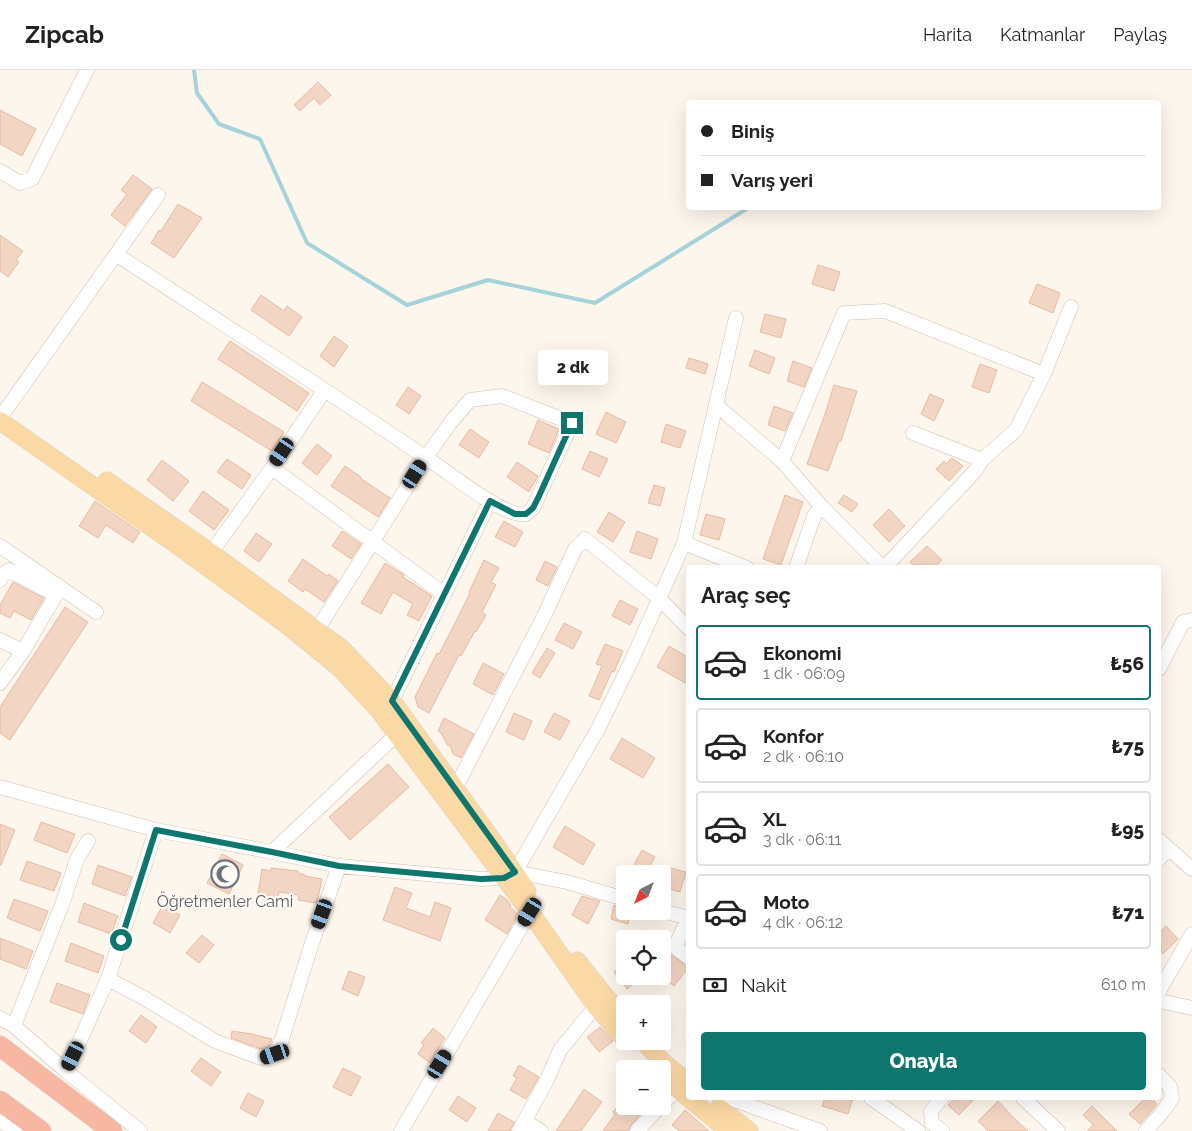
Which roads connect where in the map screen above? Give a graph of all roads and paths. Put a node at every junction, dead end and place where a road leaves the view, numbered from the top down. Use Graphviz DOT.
graph roads {
  1 [pos="87,70"];
  2 [pos="0,171"];
  3 [pos="158,196"];
  4 [pos="117,255"];
  5 [pos="1071,307"];
  6 [pos="736,318"];
  7 [pos="1044,374"];
  8 [pos="324,390"];
  9 [pos="716,405"];
  10 [pos="1,414"];
  11 [pos="913,433"];
  12 [pos="426,457"];
  13 [pos="982,460"];
  14 [pos="782,461"];
  15 [pos="272,468"];
  16 [pos="490,501"];
  17 [pos="820,506"];
  18 [pos="373,541"];
  19 [pos="684,543"];
  20 [pos="0,546"];
  21 [pos="208,559"];
  22 [pos="739,565"];
  23 [pos="797,565"];
  24 [pos="881,565"];
  25 [pos="887,565"];
  26 [pos="0,580"];
  27 [pos="444,594"];
  28 [pos="660,599"];
  29 [pos="96,612"];
  30 [pos="1192,620"];
  31 [pos="686,626"];
  32 [pos="317,630"];
  33 [pos="0,640"];
  34 [pos="23,651"];
  35 [pos="1161,666"];
  36 [pos="0,682"];
  37 [pos="392,701"];
  38 [pos="396,735"];
  39 [pos="0,787"];
  40 [pos="455,789"];
  41 [pos="156,830"];
  42 [pos="88,841"];
  43 [pos="1162,849"];
  44 [pos="272,852"];
  45 [pos="339,866"];
  46 [pos="1192,869"];
  47 [pos="509,875"];
  48 [pos="616,896"];
  49 [pos="530,912"];
  50 [pos="671,913"];
  51 [pos="686,917"];
  52 [pos="686,924"];
  53 [pos="1192,934"];
  54 [pos="686,956"];
  55 [pos="108,979"];
  56 [pos="1161,988"];
  57 [pos="1161,1001"];
  58 [pos="596,1006"];
  59 [pos="1192,1008"];
  60 [pos="616,1011"];
  61 [pos="0,1018"];
  62 [pos="14,1026"];
  63 [pos="616,1029"];
  64 [pos="0,1046"];
  65 [pos="636,1050"];
  66 [pos="652,1050"];
  67 [pos="645,1060"];
  68 [pos="66,1071"];
  69 [pos="1161,1077"];
  70 [pos="671,1079"];
  71 [pos="685,1083"];
  72 [pos="671,1096"];
  73 [pos="701,1100"];
  74 [pos="709,1100"];
  75 [pos="735,1100"];
  76 [pos="874,1100"];
  77 [pos="940,1100"];
  78 [pos="1025,1100"];
  79 [pos="0,1101"];
  80 [pos="652,1115"];
  81 [pos="0,1120"];
  82 [pos="522,1126"];
  83 [pos="937,1127"];
  84 [pos="14,1131"];
  85 [pos="41,1131"];
  86 [pos="112,1131"];
  87 [pos="140,1131"];
  88 [pos="401,1131"];
  89 [pos="541,1131"];
  90 [pos="637,1131"];
  91 [pos="729,1131"];
  92 [pos="748,1131"];
  93 [pos="820,1131"];
  94 [pos="918,1131"];
  95 [pos="1058,1131"];
  96 [pos="1146,1131"];
  1 -- 2 [label="street"];
  3 -- 4 [label="street"];
  4 -- 8 [label="street"];
  4 -- 10 [label="street"];
  5 -- 7 [label="street"];
  6 -- 9 [label="street"];
  7 -- 13 [label="street"];
  7 -- 14 [label="street"];
  8 -- 12 [label="street"];
  8 -- 15 [label="street"];
  9 -- 14 [label="street"];
  9 -- 19 [label="street"];
  10 -- 21 [label="main road"];
  11 -- 13 [label="street"];
  12 -- 16 [label="street"];
  12 -- 16 [label="street"];
  12 -- 18 [label="street"];
  13 -- 25 [label="street"];
  14 -- 17 [label="street"];
  15 -- 18 [label="street"];
  15 -- 21 [label="street"];
  16 -- 27 [label="street"];
  17 -- 23 [label="street"];
  17 -- 24 [label="street"];
  18 -- 27 [label="street"];
  18 -- 32 [label="street"];
  19 -- 22 [label="street"];
  19 -- 28 [label="street"];
  20 -- 29 [label="street"];
  21 -- 32 [label="main road"];
  21 -- 38 [label="main road"];
  26 -- 34 [label="street"];
  27 -- 37 [label="street"];
  28 -- 31 [label="street"];
  28 -- 40 [label="street"];
  28 -- 47 [label="street"];
  30 -- 35 [label="street"];
  32 -- 37 [label="main road"];
  33 -- 34 [label="street"];
  34 -- 36 [label="street"];
  37 -- 40 [label="main road"];
  38 -- 44 [label="street"];
  38 -- 47 [label="main road"];
  39 -- 41 [label="street"];
  40 -- 47 [label="main road"];
  41 -- 44 [label="street"];
  41 -- 55 [label="street"];
  42 -- 62 [label="street"];
  43 -- 46 [label="street"];
  44 -- 45 [label="street"];
  45 -- 47 [label="street"];
  45 -- 55 [label="street"];
  47 -- 48 [label="street"];
  47 -- 49 [label="main road"];
  47 -- 60 [label="main road"];
  49 -- 58 [label="main road"];
  49 -- 88 [label="street"];
  50 -- 51 [label="street"];
  52 -- 54 [label="street"];
  53 -- 56 [label="street"];
  55 -- 68 [label="street"];
  57 -- 59 [label="street"];
  58 -- 63 [label="main road"];
  58 -- 82 [label="street"];
  61 -- 62 [label="street"];
  62 -- 68 [label="street"];
  64 -- 86 [label="highway"];
  65 -- 67 [label="main road"];
  66 -- 71 [label="main road"];
  68 -- 87 [label="street"];
  69 -- 96 [label="street"];
  70 -- 71 [label="main road"];
  71 -- 72 [label="street"];
  73 -- 91 [label="main road"];
  74 -- 92 [label="main road"];
  75 -- 93 [label="street"];
  76 -- 94 [label="street"];
  77 -- 83 [label="street"];
  78 -- 95 [label="street"];
  79 -- 85 [label="highway"];
  80 -- 90 [label="street"];
  81 -- 84 [label="street"];
  82 -- 89 [label="street"];
  83 -- 94 [label="street"];
}
